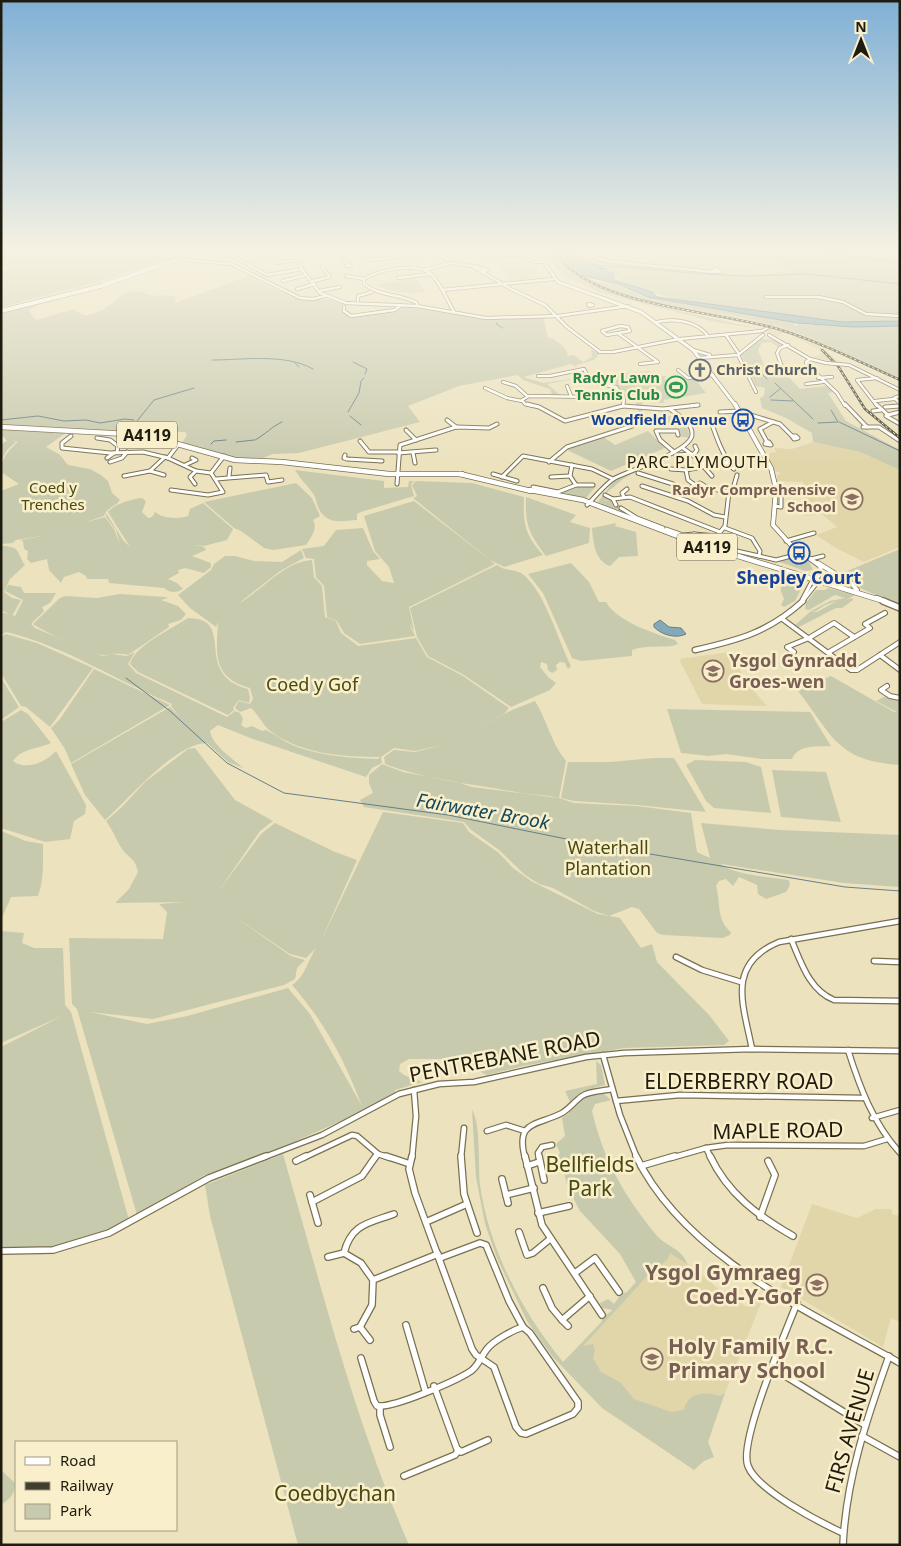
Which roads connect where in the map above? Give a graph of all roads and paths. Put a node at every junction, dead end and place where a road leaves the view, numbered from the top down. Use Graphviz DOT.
graph roads {
  1 [pos="562,321"];
  2 [pos="661,321"];
  3 [pos="678,321"];
  4 [pos="657,322"];
  5 [pos="769,327"];
  6 [pos="761,331"];
  7 [pos="619,334"];
  8 [pos="726,335"];
  9 [pos="763,335"];
  10 [pos="708,336"];
  11 [pos="768,336"];
  12 [pos="760,338"];
  13 [pos="680,339"];
  14 [pos="788,345"];
  15 [pos="639,347"];
  16 [pos="693,350"];
  17 [pos="602,352"];
  18 [pos="738,354"];
  19 [pos="599,355"];
  20 [pos="713,356"];
  21 [pos="699,358"];
  22 [pos="810,359"];
  23 [pos="640,364"];
  24 [pos="678,370"];
  25 [pos="813,372"];
  26 [pos="801,374"];
  27 [pos="713,375"];
  28 [pos="791,375"];
  29 [pos="538,376"];
  30 [pos="832,376"];
  31 [pos="818,378"];
  32 [pos="877,378"];
  33 [pos="504,382"];
  34 [pos="823,382"];
  35 [pos="806,384"];
  36 [pos="854,384"];
  37 [pos="860,384"];
  38 [pos="567,386"];
  39 [pos="485,388"];
  40 [pos="900,390"];
  41 [pos="756,392"];
  42 [pos="619,393"];
  43 [pos="527,396"];
  44 [pos="571,396"];
  45 [pos="900,396"];
  46 [pos="894,399"];
  47 [pos="522,401"];
  48 [pos="875,401"];
  49 [pos="900,404"];
  50 [pos="698,405"];
  51 [pos="622,406"];
  52 [pos="885,407"];
  53 [pos="670,409"];
  54 [pos="881,410"];
  55 [pos="872,411"];
  56 [pos="720,412"];
  57 [pos="740,412"];
  58 [pos="900,412"];
  59 [pos="888,415"];
  60 [pos="709,418"];
  61 [pos="447,420"];
  62 [pos="773,422"];
  63 [pos="497,424"];
  64 [pos="899,424"];
  65 [pos="632,426"];
  66 [pos="1,427"];
  67 [pos="456,427"];
  68 [pos="897,429"];
  69 [pos="406,430"];
  70 [pos="678,431"];
  71 [pos="792,436"];
  72 [pos="68,437"];
  73 [pos="100,439"];
  74 [pos="153,440"];
  75 [pos="416,440"];
  76 [pos="360,441"];
  77 [pos="900,441"];
  78 [pos="767,442"];
  79 [pos="695,446"];
  80 [pos="128,447"];
  81 [pos="682,448"];
  82 [pos="436,450"];
  83 [pos="115,452"];
  84 [pos="128,452"];
  85 [pos="369,452"];
  86 [pos="398,452"];
  87 [pos="413,453"];
  88 [pos="675,454"];
  89 [pos="694,454"];
  90 [pos="345,455"];
  91 [pos="223,457"];
  92 [pos="107,458"];
  93 [pos="167,458"];
  94 [pos="192,458"];
  95 [pos="196,460"];
  96 [pos="367,461"];
  97 [pos="382,461"];
  98 [pos="110,462"];
  99 [pos="549,462"];
  100 [pos="203,463"];
  101 [pos="415,463"];
  102 [pos="728,463"];
  103 [pos="185,465"];
  104 [pos="572,465"];
  105 [pos="706,467"];
  106 [pos="230,468"];
  107 [pos="245,469"];
  108 [pos="671,469"];
  109 [pos="734,469"];
  110 [pos="686,470"];
  111 [pos="150,471"];
  112 [pos="196,471"];
  113 [pos="269,471"];
  114 [pos="638,472"];
  115 [pos="211,473"];
  116 [pos="397,473"];
  117 [pos="493,474"];
  118 [pos="164,475"];
  119 [pos="243,475"];
  120 [pos="266,475"];
  121 [pos="737,475"];
  122 [pos="124,476"];
  123 [pos="229,476"];
  124 [pos="570,476"];
  125 [pos="712,476"];
  126 [pos="502,477"];
  127 [pos="551,477"];
  128 [pos="216,479"];
  129 [pos="612,479"];
  130 [pos="282,480"];
  131 [pos="517,481"];
  132 [pos="195,484"];
  133 [pos="396,484"];
  134 [pos="576,485"];
  135 [pos="593,485"];
  136 [pos="695,485"];
  137 [pos="642,486"];
  138 [pos="532,488"];
  139 [pos="628,489"];
  140 [pos="171,490"];
  141 [pos="178,491"];
  142 [pos="682,491"];
  143 [pos="728,491"];
  144 [pos="176,495"];
  145 [pos="605,495"];
  146 [pos="624,497"];
  147 [pos="676,497"];
  148 [pos="612,499"];
  149 [pos="588,504"];
  150 [pos="616,505"];
  151 [pos="621,508"];
  152 [pos="725,518"];
  153 [pos="724,528"];
  154 [pos="662,529"];
  155 [pos="720,532"];
  156 [pos="814,533"];
  157 [pos="694,534"];
  158 [pos="688,541"];
  159 [pos="786,541"];
  160 [pos="719,546"];
  161 [pos="795,555"];
  162 [pos="759,556"];
  163 [pos="823,556"];
  164 [pos="812,559"];
  165 [pos="818,563"];
  166 [pos="816,579"];
  167 [pos="857,590"];
  168 [pos="880,600"];
  169 [pos="900,608"];
  170 [pos="885,613"];
  171 [pos="781,618"];
  172 [pos="870,628"];
  173 [pos="875,630"];
  174 [pos="854,637"];
  175 [pos="809,638"];
  176 [pos="899,644"];
  177 [pos="695,650"];
  178 [pos="794,652"];
  179 [pos="829,652"];
  180 [pos="880,655"];
  181 [pos="900,670"];
  182 [pos="886,686"];
  183 [pos="900,698"];
  184 [pos="900,921"];
  185 [pos="791,940"];
  186 [pos="676,957"];
  187 [pos="874,961"];
  188 [pos="900,962"];
  189 [pos="741,982"];
  190 [pos="900,1001"];
  191 [pos="752,1049"];
  192 [pos="848,1050"];
  193 [pos="900,1051"];
  194 [pos="602,1055"];
  195 [pos="612,1089"];
  196 [pos="414,1090"];
  197 [pos="862,1098"];
  198 [pos="616,1101"];
  199 [pos="900,1110"];
  200 [pos="872,1118"];
  201 [pos="464,1128"];
  202 [pos="487,1131"];
  203 [pos="525,1131"];
  204 [pos="886,1139"];
  205 [pos="552,1145"];
  206 [pos="706,1148"];
  207 [pos="900,1153"];
  208 [pos="378,1154"];
  209 [pos="296,1161"];
  210 [pos="768,1161"];
  211 [pos="539,1162"];
  212 [pos="410,1164"];
  213 [pos="527,1166"];
  214 [pos="641,1166"];
  215 [pos="502,1179"];
  216 [pos="544,1180"];
  217 [pos="534,1188"];
  218 [pos="310,1195"];
  219 [pos="506,1195"];
  220 [pos="312,1202"];
  221 [pos="508,1203"];
  222 [pos="467,1204"];
  223 [pos="569,1206"];
  224 [pos="538,1213"];
  225 [pos="394,1214"];
  226 [pos="760,1217"];
  227 [pos="426,1222"];
  228 [pos="318,1223"];
  229 [pos="519,1232"];
  230 [pos="476,1233"];
  231 [pos="793,1236"];
  232 [pos="550,1239"];
  233 [pos="1,1252"];
  234 [pos="344,1253"];
  235 [pos="439,1256"];
  236 [pos="328,1257"];
  237 [pos="575,1274"];
  238 [pos="372,1280"];
  239 [pos="543,1288"];
  240 [pos="619,1292"];
  241 [pos="590,1296"];
  242 [pos="797,1303"];
  243 [pos="602,1315"];
  244 [pos="562,1320"];
  245 [pos="406,1325"];
  246 [pos="568,1326"];
  247 [pos="523,1327"];
  248 [pos="370,1340"];
  249 [pos="888,1356"];
  250 [pos="361,1358"];
  251 [pos="482,1358"];
  252 [pos="900,1363"];
  253 [pos="774,1369"];
  254 [pos="434,1386"];
  255 [pos="425,1390"];
  256 [pos="380,1406"];
  257 [pos="865,1425"];
  258 [pos="862,1436"];
  259 [pos="488,1440"];
  260 [pos="390,1447"];
  261 [pos="459,1450"];
  262 [pos="900,1456"];
  263 [pos="404,1476"];
  264 [pos="843,1533"];
  265 [pos="843,1545"];
  1 -- 17 [label="street"];
  2 -- 4 [label="street"];
  3 -- 10 [label="street"];
  4 -- 13 [label="main road"];
  5 -- 6 [label="street"];
  6 -- 8 [label="street"];
  6 -- 9 [label="street"];
  6 -- 11 [label="street"];
  7 -- 7 [label="street"];
  7 -- 15 [label="street"];
  8 -- 10 [label="street"];
  8 -- 18 [label="street"];
  9 -- 11 [label="street"];
  9 -- 12 [label="street"];
  10 -- 13 [label="street"];
  11 -- 12 [label="street"];
  11 -- 14 [label="street"];
  12 -- 18 [label="street"];
  13 -- 15 [label="street"];
  13 -- 16 [label="main road"];
  14 -- 22 [label="street"];
  14 -- 28 [label="street"];
  15 -- 17 [label="street"];
  15 -- 23 [label="street"];
  16 -- 20 [label="street"];
  16 -- 21 [label="main road"];
  17 -- 19 [label="street"];
  18 -- 20 [label="street"];
  18 -- 41 [label="street"];
  20 -- 21 [label="street"];
  21 -- 27 [label="main road"];
  22 -- 25 [label="street"];
  22 -- 32 [label="street, bridge"];
  24 -- 27 [label="street"];
  25 -- 26 [label="street"];
  25 -- 31 [label="street"];
  27 -- 57 [label="main road"];
  29 -- 42 [label="street"];
  30 -- 31 [label="street"];
  31 -- 34 [label="street"];
  32 -- 37 [label="street"];
  32 -- 40 [label="street"];
  33 -- 43 [label="street"];
  34 -- 35 [label="street"];
  34 -- 77 [label="street"];
  36 -- 37 [label="street"];
  37 -- 48 [label="street"];
  38 -- 44 [label="street"];
  39 -- 47 [label="street"];
  42 -- 44 [label="street"];
  42 -- 51 [label="street"];
  43 -- 44 [label="street"];
  43 -- 47 [label="street"];
  45 -- 46 [label="street"];
  46 -- 48 [label="street"];
  46 -- 49 [label="street"];
  47 -- 51 [label="street"];
  48 -- 54 [label="street"];
  49 -- 52 [label="street"];
  50 -- 53 [label="street"];
  51 -- 53 [label="street"];
  53 -- 81 [label="street"];
  54 -- 55 [label="street"];
  54 -- 59 [label="street"];
  56 -- 57 [label="street"];
  57 -- 62 [label="street"];
  57 -- 159 [label="main road"];
  58 -- 59 [label="street"];
  59 -- 64 [label="street"];
  60 -- 102 [label="street"];
  61 -- 67 [label="street"];
  62 -- 71 [label="street"];
  62 -- 78 [label="street"];
  63 -- 67 [label="street"];
  64 -- 68 [label="street"];
  65 -- 99 [label="street"];
  66 -- 91 [label="main road, A4119"];
  67 -- 75 [label="street"];
  69 -- 75 [label="street"];
  70 -- 88 [label="street"];
  72 -- 83 [label="street"];
  73 -- 83 [label="street"];
  74 -- 93 [label="street"];
  75 -- 86 [label="street"];
  76 -- 85 [label="street"];
  79 -- 89 [label="street"];
  80 -- 84 [label="street"];
  81 -- 88 [label="street"];
  81 -- 89 [label="street"];
  82 -- 87 [label="street"];
  83 -- 84 [label="street"];
  83 -- 92 [label="street"];
  84 -- 93 [label="street"];
  84 -- 98 [label="street"];
  85 -- 86 [label="street"];
  85 -- 96 [label="street"];
  86 -- 87 [label="street"];
  86 -- 116 [label="street"];
  87 -- 101 [label="street"];
  88 -- 89 [label="street"];
  88 -- 129 [label="street"];
  89 -- 105 [label="street"];
  90 -- 96 [label="street"];
  91 -- 115 [label="street"];
  91 -- 116 [label="main road, A4119"];
  93 -- 103 [label="street"];
  93 -- 111 [label="street"];
  94 -- 95 [label="street"];
  95 -- 100 [label="street"];
  95 -- 103 [label="street"];
  96 -- 97 [label="street"];
  99 -- 104 [label="street"];
  99 -- 126 [label="street"];
  102 -- 105 [label="street"];
  102 -- 109 [label="street"];
  103 -- 112 [label="street"];
  104 -- 124 [label="street"];
  104 -- 129 [label="street"];
  105 -- 110 [label="street"];
  105 -- 125 [label="street"];
  106 -- 123 [label="street"];
  107 -- 119 [label="street"];
  108 -- 110 [label="street"];
  110 -- 136 [label="street"];
  111 -- 118 [label="street"];
  111 -- 122 [label="street"];
  112 -- 115 [label="street"];
  112 -- 132 [label="street"];
  113 -- 120 [label="street"];
  114 -- 142 [label="street"];
  115 -- 128 [label="street"];
  116 -- 133 [label="street"];
  116 -- 138 [label="main road, A4119"];
  117 -- 126 [label="street"];
  119 -- 120 [label="street"];
  119 -- 123 [label="street"];
  120 -- 130 [label="street"];
  121 -- 143 [label="street"];
  123 -- 128 [label="street"];
  124 -- 127 [label="street"];
  124 -- 134 [label="street"];
  126 -- 131 [label="street"];
  128 -- 141 [label="street"];
  129 -- 149 [label="street"];
  134 -- 135 [label="street"];
  134 -- 138 [label="street"];
  136 -- 142 [label="street"];
  136 -- 143 [label="street"];
  137 -- 147 [label="street"];
  138 -- 149 [label="main road, A4119"];
  139 -- 146 [label="street"];
  140 -- 141 [label="street"];
  141 -- 144 [label="street"];
  142 -- 147 [label="street"];
  143 -- 152 [label="street"];
  145 -- 148 [label="street"];
  146 -- 148 [label="street"];
  146 -- 155 [label="street"];
  147 -- 152 [label="street"];
  148 -- 150 [label="street"];
  149 -- 154 [label="main road, A4119"];
  151 -- 154 [label="street"];
  152 -- 153 [label="street"];
  153 -- 155 [label="street"];
  153 -- 162 [label="street"];
  154 -- 157 [label="street"];
  154 -- 158 [label="main road, A4119"];
  155 -- 157 [label="street"];
  156 -- 159 [label="street"];
  157 -- 158 [label="street"];
  158 -- 166 [label="main road, A4119"];
  159 -- 164 [label="main road"];
  160 -- 162 [label="street"];
  161 -- 162 [label="street"];
  163 -- 164 [label="street"];
  164 -- 165 [label="main road"];
  165 -- 166 [label="main road"];
  165 -- 167 [label="main road"];
  166 -- 167 [label="main road, A4119"];
  166 -- 168 [label="main road, A4119"];
  166 -- 171 [label="street"];
  167 -- 168 [label="main road, A4119"];
  168 -- 169 [label="main road, A4119"];
  170 -- 172 [label="street"];
  171 -- 175 [label="street"];
  171 -- 177 [label="street"];
  172 -- 173 [label="street"];
  172 -- 174 [label="street"];
  174 -- 175 [label="street"];
  174 -- 179 [label="street"];
  175 -- 178 [label="street"];
  175 -- 179 [label="street"];
  176 -- 180 [label="street"];
  179 -- 180 [label="street"];
  180 -- 181 [label="street"];
  182 -- 183 [label="street"];
  184 -- 185 [label="street"];
  185 -- 189 [label="street"];
  185 -- 190 [label="street"];
  186 -- 189 [label="street"];
  187 -- 188 [label="street"];
  189 -- 191 [label="street"];
  191 -- 192 [label="street, PENTREBANE ROAD"];
  191 -- 194 [label="street, PENTREBANE ROAD"];
  192 -- 193 [label="street, PENTREBANE ROAD"];
  192 -- 197 [label="street"];
  194 -- 195 [label="street"];
  194 -- 196 [label="street, PENTREBANE ROAD"];
  195 -- 198 [label="street"];
  195 -- 203 [label="street"];
  196 -- 212 [label="street"];
  196 -- 233 [label="street, PENTREBANE ROAD"];
  197 -- 198 [label="street, ELDERBERRY ROAD"];
  197 -- 200 [label="street"];
  198 -- 214 [label="street"];
  199 -- 200 [label="street"];
  200 -- 204 [label="street"];
  201 -- 222 [label="street"];
  202 -- 203 [label="street"];
  203 -- 213 [label="street"];
  204 -- 206 [label="street, MAPLE ROAD"];
  204 -- 207 [label="street"];
  205 -- 211 [label="street"];
  206 -- 214 [label="street, MAPLE ROAD"];
  206 -- 226 [label="street"];
  208 -- 209 [label="street"];
  208 -- 212 [label="street"];
  208 -- 220 [label="street"];
  210 -- 226 [label="street"];
  211 -- 213 [label="street"];
  211 -- 216 [label="street"];
  212 -- 227 [label="street"];
  213 -- 217 [label="street"];
  214 -- 242 [label="street"];
  215 -- 219 [label="street"];
  217 -- 219 [label="street"];
  217 -- 224 [label="street"];
  218 -- 220 [label="street"];
  219 -- 221 [label="street"];
  220 -- 228 [label="street"];
  222 -- 227 [label="street"];
  222 -- 230 [label="street"];
  223 -- 224 [label="street"];
  224 -- 232 [label="street"];
  225 -- 234 [label="street"];
  226 -- 231 [label="street"];
  227 -- 235 [label="street"];
  229 -- 232 [label="street"];
  232 -- 237 [label="street"];
  234 -- 236 [label="street"];
  234 -- 238 [label="street"];
  235 -- 238 [label="street"];
  235 -- 247 [label="street"];
  235 -- 251 [label="street"];
  237 -- 240 [label="street"];
  237 -- 241 [label="street"];
  238 -- 248 [label="street"];
  239 -- 244 [label="street"];
  241 -- 243 [label="street"];
  241 -- 244 [label="street"];
  242 -- 249 [label="street"];
  242 -- 253 [label="street"];
  244 -- 246 [label="street"];
  245 -- 255 [label="street"];
  247 -- 251 [label="street"];
  247 -- 251 [label="street"];
  249 -- 252 [label="street"];
  249 -- 257 [label="street, FIRS AVENUE"];
  250 -- 256 [label="street"];
  251 -- 254 [label="street"];
  253 -- 257 [label="street"];
  253 -- 264 [label="street"];
  254 -- 255 [label="street"];
  254 -- 261 [label="street"];
  255 -- 256 [label="street"];
  256 -- 260 [label="street"];
  257 -- 258 [label="street, FIRS AVENUE"];
  258 -- 262 [label="street"];
  258 -- 264 [label="street, FIRS AVENUE"];
  259 -- 261 [label="street"];
  261 -- 263 [label="street"];
  264 -- 265 [label="street, FIRS AVENUE"];
}
